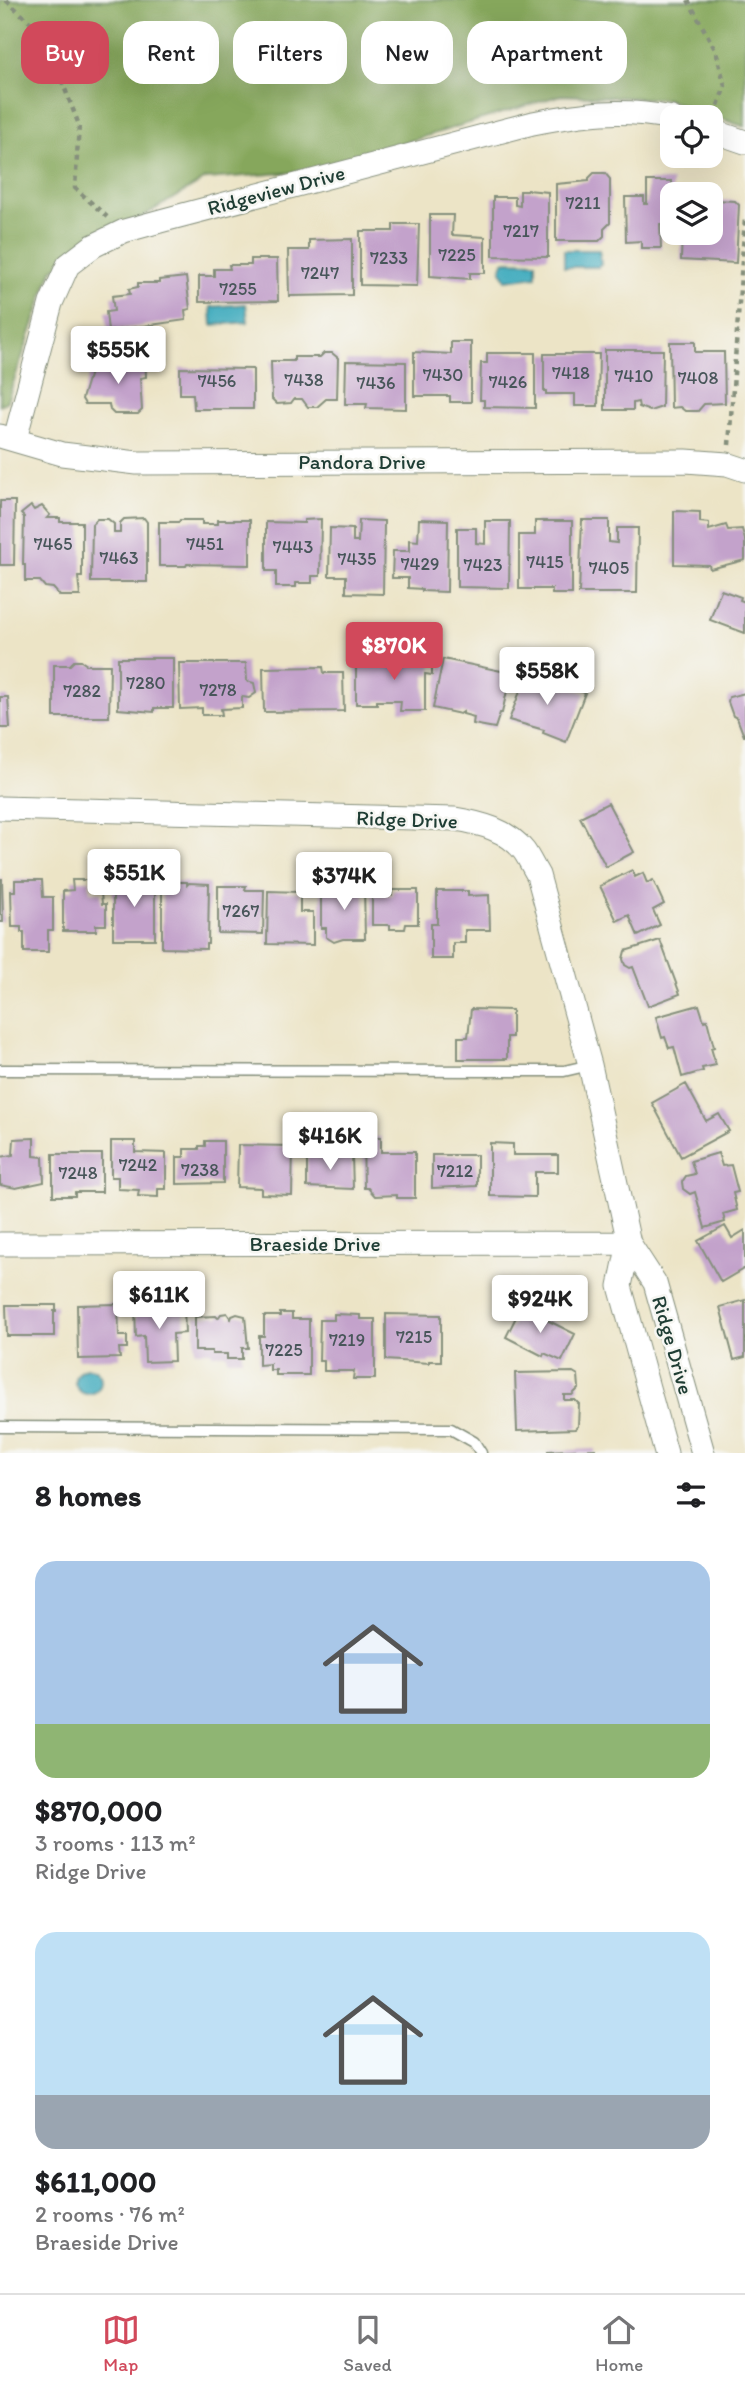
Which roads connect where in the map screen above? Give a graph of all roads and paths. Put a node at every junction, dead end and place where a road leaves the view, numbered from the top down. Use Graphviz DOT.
graph roads {
  1 [pos="6,0"];
  2 [pos="688,0"];
  3 [pos="719,105"];
  4 [pos="660,116"];
  5 [pos="723,128"];
  6 [pos="745,142"];
  7 [pos="745,218"];
  8 [pos="124,231"];
  9 [pos="7,438"];
  10 [pos="733,462"];
  11 [pos="0,808"];
  12 [pos="590,1066"];
  13 [pos="0,1070"];
  14 [pos="629,1243"];
  15 [pos="0,1244"];
  16 [pos="0,1427"];
  17 [pos="481,1453"];
  18 [pos="666,1453"];
  19 [pos="703,1453"];
  1 -- 8 [label="path"];
  2 -- 3 [label="path"];
  4 -- 8 [label="street, Ridgeview Drive"];
  5 -- 6 [label="street"];
  7 -- 10 [label="path"];
  8 -- 9 [label="street, Ridgeview Drive"];
  9 -- 10 [label="street, Pandora Drive"];
  11 -- 12 [label="street, Ridge Drive"];
  12 -- 13 [label="lane"];
  12 -- 14 [label="street, Ridge Drive"];
  14 -- 15 [label="street, Braeside Drive"];
  14 -- 18 [label="street, Ridge Drive"];
  14 -- 19 [label="street, Ridge Drive"];
  16 -- 17 [label="lane"];
}
